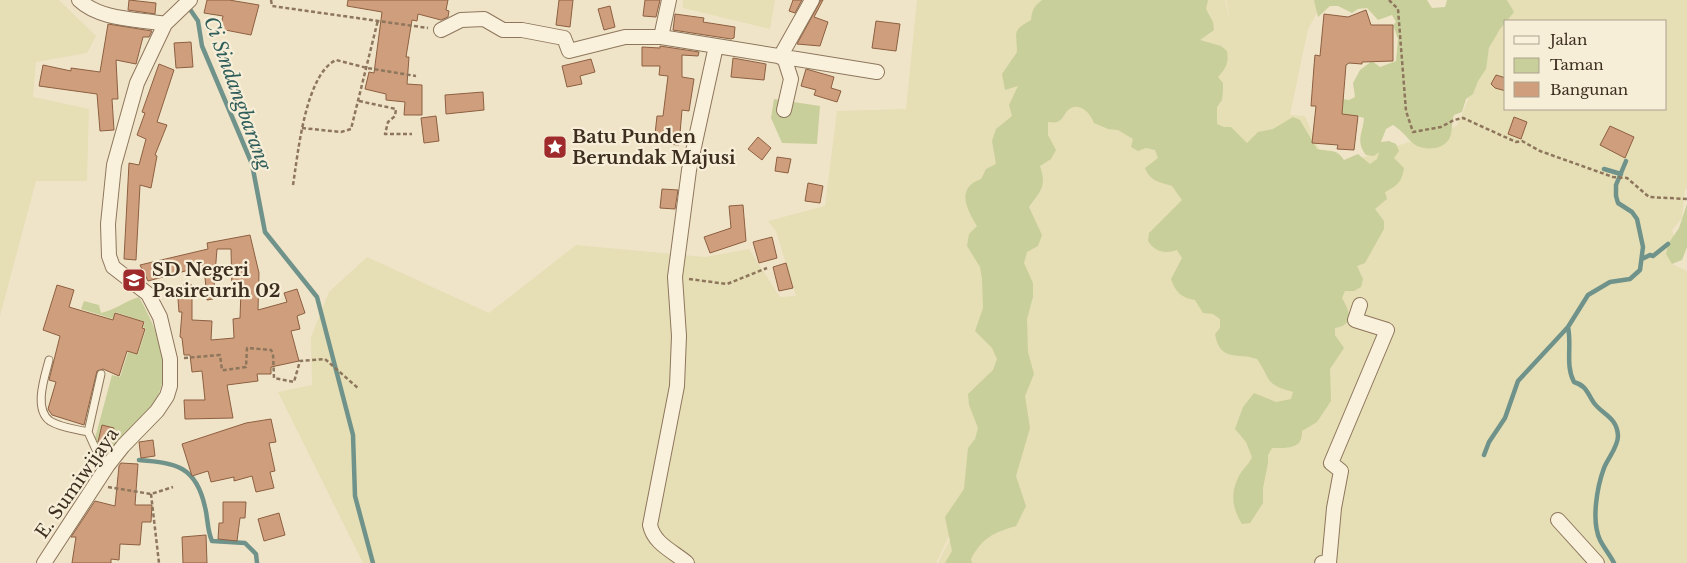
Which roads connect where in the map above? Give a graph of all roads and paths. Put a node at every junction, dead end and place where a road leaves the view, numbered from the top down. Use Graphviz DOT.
graph roads {
  1 [pos="79,0"];
  2 [pos="271,0"];
  3 [pos="669,0"];
  4 [pos="812,0"];
  5 [pos="1389,0"];
  6 [pos="189,1"];
  7 [pos="378,20"];
  8 [pos="168,21"];
  9 [pos="441,30"];
  10 [pos="661,37"];
  11 [pos="716,46"];
  12 [pos="782,57"];
  13 [pos="367,68"];
  14 [pos="877,72"];
  15 [pos="416,76"];
  16 [pos="359,101"];
  17 [pos="784,110"];
  18 [pos="302,128"];
  19 [pos="412,134"];
  20 [pos="293,185"];
  21 [pos="1687,198"];
  22 [pos="767,268"];
  23 [pos="675,277"];
  24 [pos="1360,305"];
  25 [pos="170,359"];
  26 [pos="50,360"];
  27 [pos="101,374"];
  28 [pos="359,389"];
  29 [pos="88,432"];
  30 [pos="108,465"];
  31 [pos="95,484"];
  32 [pos="173,487"];
  33 [pos="150,494"];
  34 [pos="1558,520"];
  35 [pos="44,563"];
  36 [pos="159,563"];
  37 [pos="687,563"];
  38 [pos="1322,563"];
  39 [pos="1597,563"];
  1 -- 8 [label="street"];
  2 -- 7 [label="path"];
  3 -- 10 [label="street"];
  4 -- 12 [label="street"];
  5 -- 21 [label="path"];
  6 -- 8 [label="street, E. Sumiwijaya"];
  7 -- 9 [label="path"];
  7 -- 13 [label="path"];
  8 -- 25 [label="street, E. Sumiwijaya"];
  9 -- 10 [label="street"];
  10 -- 11 [label="street"];
  11 -- 12 [label="street"];
  11 -- 23 [label="street"];
  12 -- 14 [label="street"];
  12 -- 17 [label="street"];
  13 -- 15 [label="path"];
  13 -- 16 [label="path"];
  13 -- 18 [label="path"];
  16 -- 18 [label="path"];
  16 -- 19 [label="path"];
  18 -- 20 [label="path"];
  22 -- 23 [label="path"];
  23 -- 37 [label="street"];
  24 -- 38 [label="street"];
  25 -- 28 [label="path"];
  25 -- 30 [label="street, E. Sumiwijaya"];
  26 -- 29 [label="lane"];
  27 -- 29 [label="lane"];
  29 -- 30 [label="lane"];
  30 -- 31 [label="street, E. Sumiwijaya"];
  31 -- 33 [label="path"];
  31 -- 35 [label="street, E. Sumiwijaya"];
  32 -- 33 [label="path"];
  33 -- 36 [label="path"];
  34 -- 39 [label="street"];
}
